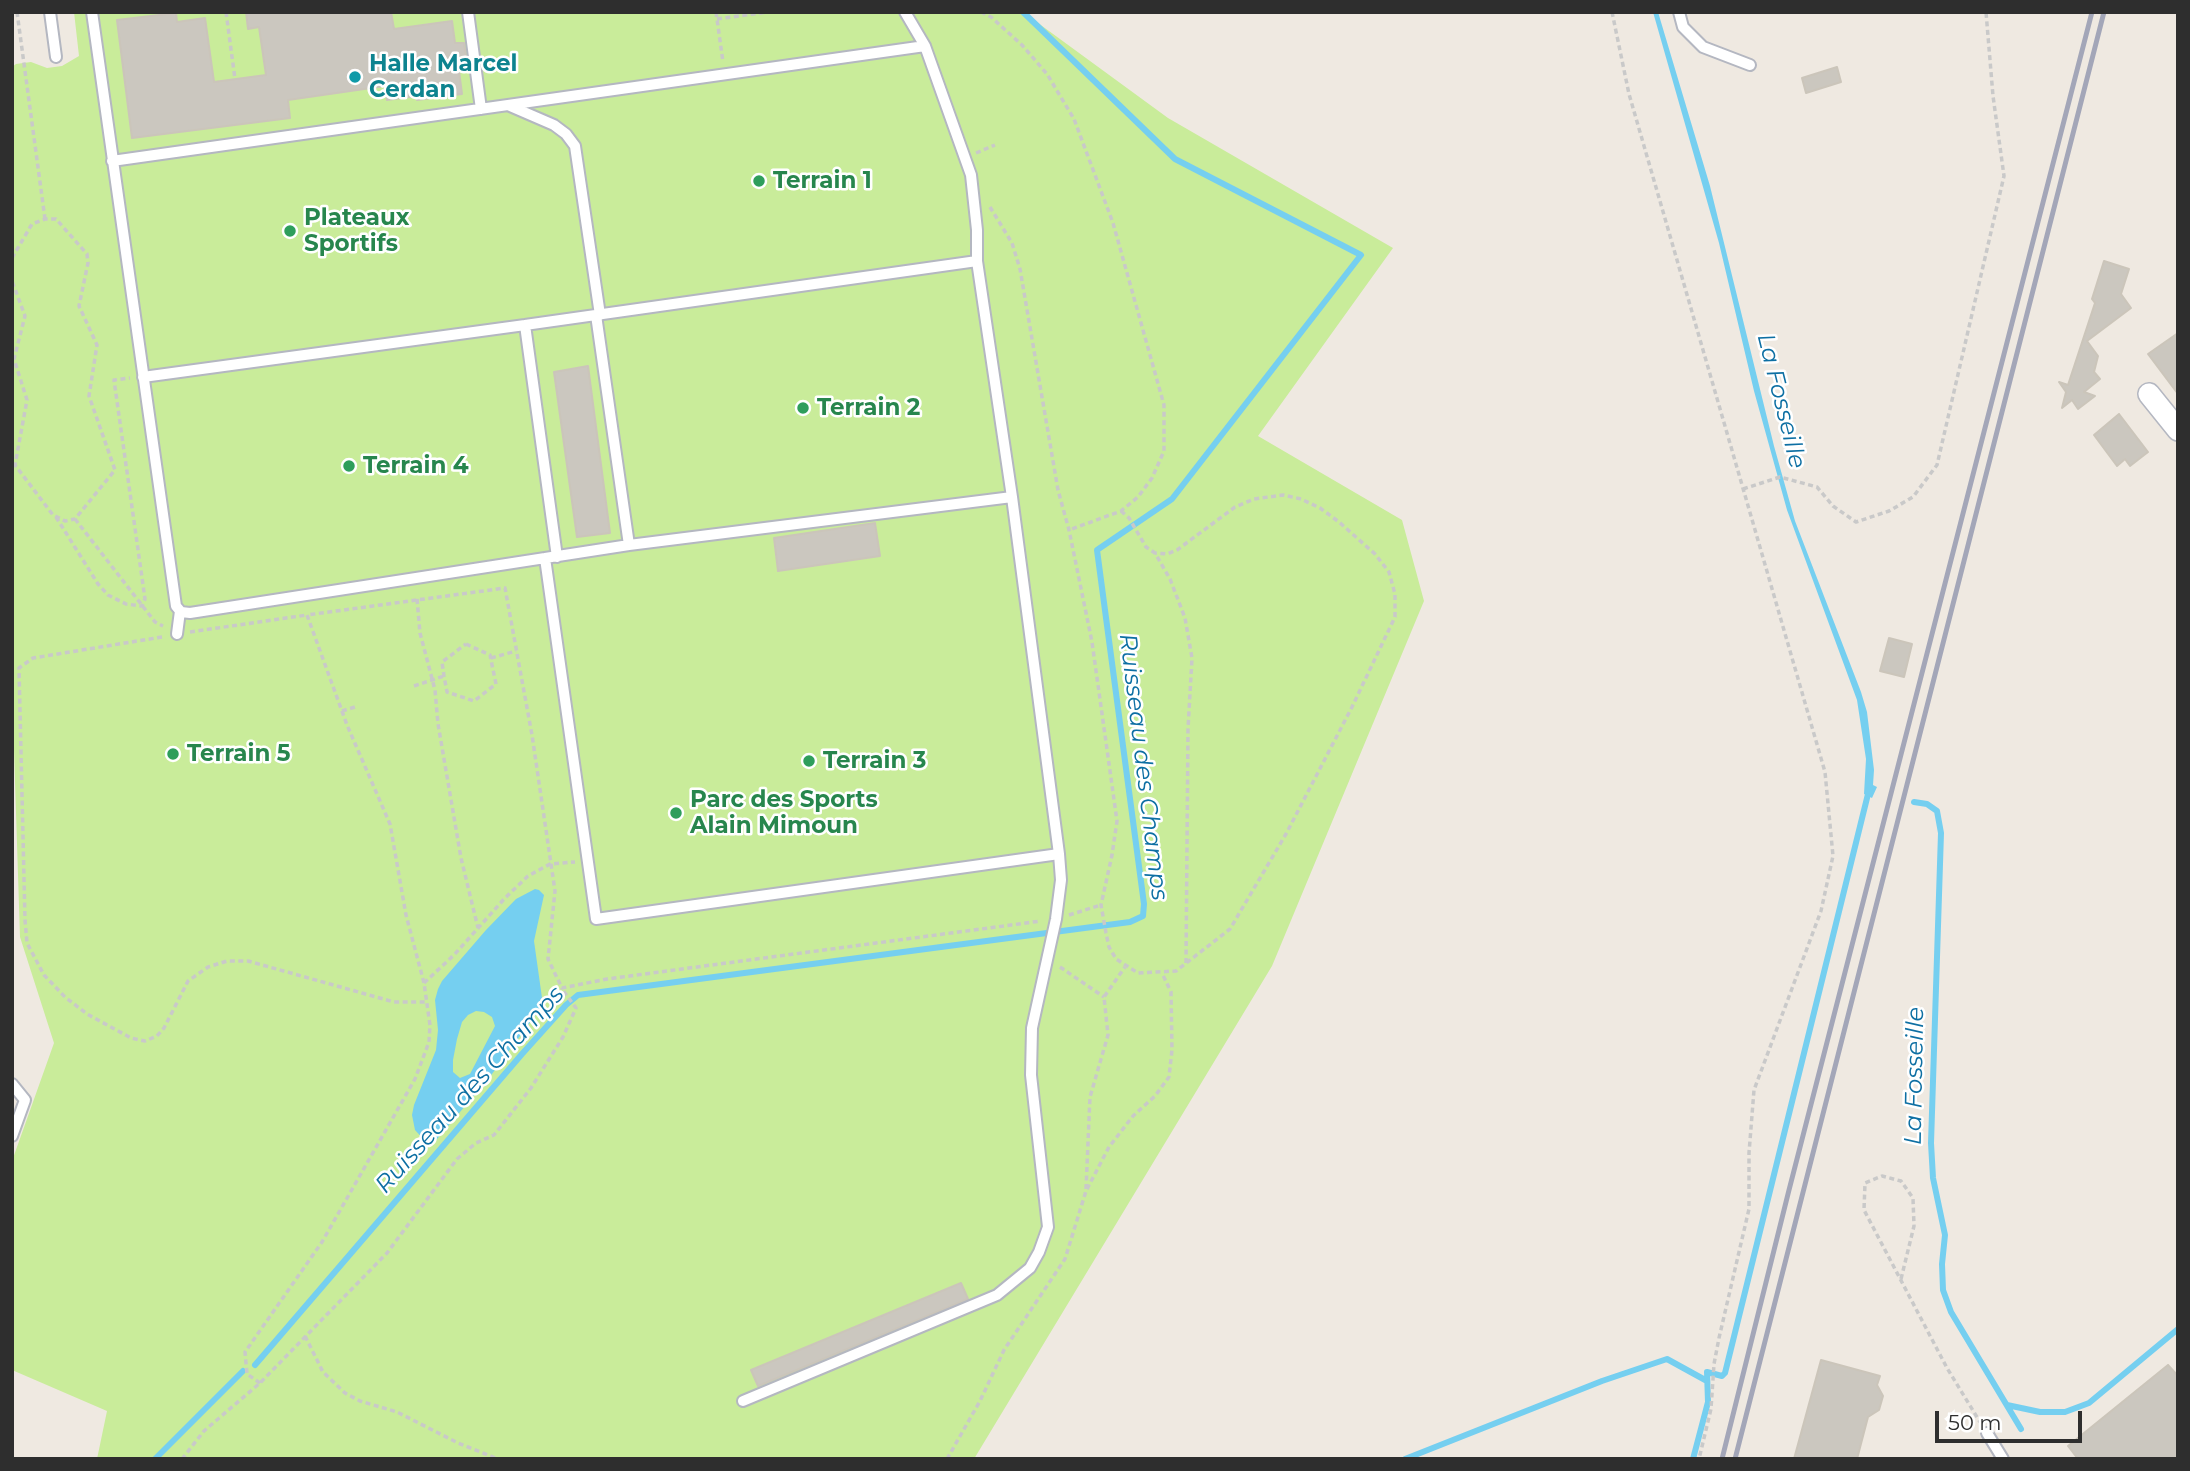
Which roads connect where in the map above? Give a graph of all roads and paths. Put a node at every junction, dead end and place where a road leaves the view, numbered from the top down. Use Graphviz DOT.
graph roads {
  1 [pos="17,12"];
  2 [pos="50,12"];
  3 [pos="92,12"];
  4 [pos="226,12"];
  5 [pos="468,12"];
  6 [pos="716,12"];
  7 [pos="768,12"];
  8 [pos="905,12"];
  9 [pos="981,12"];
  10 [pos="1612,12"];
  11 [pos="1679,12"];
  12 [pos="1986,12"];
  13 [pos="717,19"];
  14 [pos="925,46"];
  15 [pos="55,57"];
  16 [pos="1750,65"];
  17 [pos="724,75"];
  18 [pos="235,79"];
  19 [pos="508,105"];
  20 [pos="481,109"];
  21 [pos="112,160"];
  22 [pos="989,205"];
  23 [pos="44,219"];
  24 [pos="12,258"];
  25 [pos="977,261"];
  26 [pos="12,281"];
  27 [pos="598,315"];
  28 [pos="525,326"];
  29 [pos="142,377"];
  30 [pos="120,380"];
  31 [pos="2149,394"];
  32 [pos="2178,430"];
  33 [pos="1743,488"];
  34 [pos="1012,497"];
  35 [pos="1121,511"];
  36 [pos="56,516"];
  37 [pos="75,519"];
  38 [pos="1069,530"];
  39 [pos="629,545"];
  40 [pos="1156,553"];
  41 [pos="551,557"];
  42 [pos="416,599"];
  43 [pos="142,606"];
  44 [pos="180,611"];
  45 [pos="307,615"];
  46 [pos="177,634"];
  47 [pos="516,650"];
  48 [pos="491,659"];
  49 [pos="444,676"];
  50 [pos="432,680"];
  51 [pos="414,686"];
  52 [pos="358,706"];
  53 [pos="342,711"];
  54 [pos="1059,854"];
  55 [pos="588,861"];
  56 [pos="550,864"];
  57 [pos="1101,905"];
  58 [pos="1055,921"];
  59 [pos="478,928"];
  60 [pos="1046,958"];
  61 [pos="1186,963"];
  62 [pos="1125,967"];
  63 [pos="1162,973"];
  64 [pos="424,983"];
  65 [pos="562,988"];
  66 [pos="1104,998"];
  67 [pos="427,1002"];
  68 [pos="12,1084"];
  69 [pos="12,1136"];
  70 [pos="1086,1191"];
  71 [pos="1901,1279"];
  72 [pos="305,1336"];
  73 [pos="260,1383"];
  74 [pos="743,1401"];
  75 [pos="1987,1433"];
  76 [pos="182,1459"];
  77 [pos="498,1459"];
  78 [pos="947,1459"];
  79 [pos="1699,1459"];
  80 [pos="2003,1459"];
  1 -- 23 [label="path"];
  2 -- 15 [label="lane"];
  3 -- 21 [label="lane"];
  4 -- 18 [label="path"];
  5 -- 20 [label="lane"];
  6 -- 13 [label="path"];
  7 -- 13 [label="path"];
  8 -- 14 [label="lane"];
  9 -- 35 [label="path"];
  10 -- 33 [label="path"];
  11 -- 16 [label="lane"];
  12 -- 33 [label="path"];
  13 -- 17 [label="path"];
  14 -- 17 [label="lane"];
  14 -- 25 [label="lane"];
  17 -- 19 [label="lane"];
  19 -- 20 [label="lane"];
  19 -- 27 [label="lane"];
  20 -- 21 [label="lane"];
  21 -- 29 [label="lane"];
  22 -- 38 [label="path"];
  23 -- 24 [label="path"];
  23 -- 37 [label="path"];
  25 -- 27 [label="lane"];
  25 -- 34 [label="lane"];
  26 -- 36 [label="path"];
  27 -- 28 [label="lane"];
  27 -- 39 [label="lane"];
  28 -- 29 [label="lane"];
  28 -- 41 [label="lane"];
  29 -- 44 [label="lane"];
  30 -- 43 [label="path"];
  31 -- 32 [label="street"];
  33 -- 79 [label="path"];
  34 -- 39 [label="lane"];
  34 -- 54 [label="lane"];
  35 -- 38 [label="path"];
  35 -- 40 [label="path"];
  36 -- 37 [label="path"];
  36 -- 43 [label="path"];
  37 -- 43 [label="path"];
  38 -- 57 [label="path"];
  39 -- 41 [label="lane"];
  40 -- 61 [label="path"];
  40 -- 61 [label="path"];
  41 -- 44 [label="lane"];
  41 -- 55 [label="lane"];
  42 -- 45 [label="path"];
  42 -- 47 [label="path"];
  42 -- 50 [label="path"];
  43 -- 46 [label="path"];
  44 -- 46 [label="lane"];
  45 -- 46 [label="path"];
  45 -- 53 [label="path"];
  46 -- 67 [label="path"];
  47 -- 48 [label="path"];
  47 -- 56 [label="path"];
  48 -- 49 [label="path"];
  48 -- 49 [label="path"];
  49 -- 50 [label="path"];
  50 -- 51 [label="path"];
  50 -- 59 [label="path"];
  52 -- 53 [label="path"];
  53 -- 64 [label="path"];
  54 -- 55 [label="lane"];
  54 -- 58 [label="lane"];
  55 -- 56 [label="path"];
  56 -- 59 [label="path"];
  56 -- 65 [label="path"];
  57 -- 58 [label="path"];
  57 -- 62 [label="path"];
  58 -- 60 [label="lane"];
  58 -- 65 [label="path"];
  59 -- 64 [label="path"];
  60 -- 66 [label="path"];
  60 -- 74 [label="lane"];
  61 -- 63 [label="path"];
  62 -- 63 [label="path"];
  62 -- 66 [label="path"];
  63 -- 70 [label="path"];
  64 -- 67 [label="path"];
  65 -- 72 [label="path"];
  66 -- 70 [label="path"];
  67 -- 73 [label="path"];
  68 -- 69 [label="lane"];
  70 -- 78 [label="path"];
  71 -- 71 [label="path"];
  71 -- 75 [label="path"];
  72 -- 73 [label="path"];
  72 -- 77 [label="path"];
  73 -- 76 [label="path"];
  75 -- 80 [label="lane"];
}
